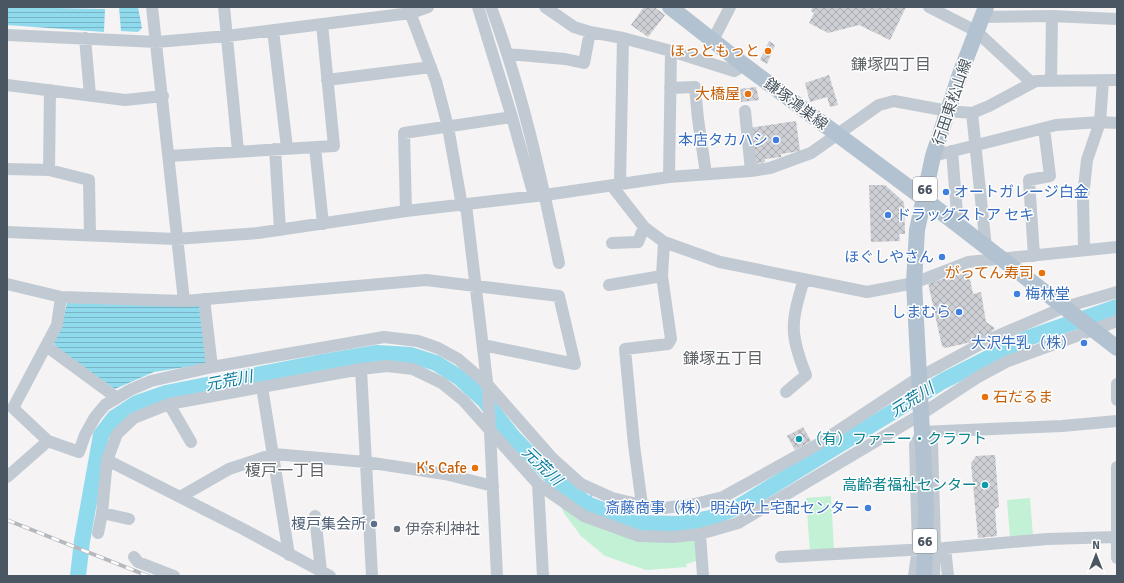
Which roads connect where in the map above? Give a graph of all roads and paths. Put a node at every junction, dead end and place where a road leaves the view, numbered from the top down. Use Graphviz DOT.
graph roads {
  1 [pos="152,7"];
  2 [pos="224,7"];
  3 [pos="428,7"];
  4 [pos="478,7"];
  5 [pos="491,7"];
  6 [pos="545,7"];
  7 [pos="670,7"];
  8 [pos="730,7"];
  9 [pos="929,7"];
  10 [pos="409,10"];
  11 [pos="1052,16"];
  12 [pos="981,18"];
  13 [pos="1117,19"];
  14 [pos="322,24"];
  15 [pos="273,30"];
  16 [pos="590,32"];
  17 [pos="7,35"];
  18 [pos="227,36"];
  19 [pos="85,38"];
  20 [pos="624,38"];
  21 [pos="713,40"];
  22 [pos="157,42"];
  23 [pos="671,51"];
  24 [pos="508,54"];
  25 [pos="744,65"];
  26 [pos="431,67"];
  27 [pos="328,80"];
  28 [pos="1103,80"];
  29 [pos="1117,80"];
  30 [pos="1051,81"];
  31 [pos="1032,83"];
  32 [pos="7,85"];
  33 [pos="670,88"];
  34 [pos="50,90"];
  35 [pos="90,95"];
  36 [pos="163,96"];
  37 [pos="745,111"];
  38 [pos="948,111"];
  39 [pos="972,113"];
  40 [pos="512,117"];
  41 [pos="1100,122"];
  42 [pos="1117,123"];
  43 [pos="448,127"];
  44 [pos="1044,128"];
  45 [pos="838,135"];
  46 [pos="975,146"];
  47 [pos="315,147"];
  48 [pos="281,149"];
  49 [pos="238,151"];
  50 [pos="952,151"];
  51 [pos="168,156"];
  52 [pos="933,156"];
  53 [pos="7,169"];
  54 [pos="49,170"];
  55 [pos="751,171"];
  56 [pos="706,174"];
  57 [pos="669,177"];
  58 [pos="616,185"];
  59 [pos="540,196"];
  60 [pos="923,198"];
  61 [pos="464,205"];
  62 [pos="406,211"];
  63 [pos="323,224"];
  64 [pos="958,226"];
  65 [pos="644,227"];
  66 [pos="280,230"];
  67 [pos="7,232"];
  68 [pos="90,235"];
  69 [pos="176,239"];
  70 [pos="664,242"];
  71 [pos="612,243"];
  72 [pos="1117,247"];
  73 [pos="986,248"];
  74 [pos="1084,249"];
  75 [pos="1034,256"];
  76 [pos="999,259"];
  77 [pos="559,263"];
  78 [pos="662,276"];
  79 [pos="804,280"];
  80 [pos="914,283"];
  81 [pos="7,284"];
  82 [pos="609,285"];
  83 [pos="476,287"];
  84 [pos="1117,292"];
  85 [pos="61,297"];
  86 [pos="204,299"];
  87 [pos="184,301"];
  88 [pos="1068,309"];
  89 [pos="1117,321"];
  90 [pos="1090,327"];
  91 [pos="483,345"];
  92 [pos="46,346"];
  93 [pos="1117,348"];
  94 [pos="212,367"];
  95 [pos="361,369"];
  96 [pos="918,380"];
  97 [pos="1117,384"];
  98 [pos="262,386"];
  99 [pos="488,387"];
  100 [pos="786,392"];
  101 [pos="117,398"];
  102 [pos="1117,400"];
  103 [pos="169,404"];
  104 [pos="10,412"];
  105 [pos="920,413"];
  106 [pos="1117,421"];
  107 [pos="490,431"];
  108 [pos="921,433"];
  109 [pos="48,441"];
  110 [pos="191,442"];
  111 [pos="274,454"];
  112 [pos="107,460"];
  113 [pos="366,462"];
  114 [pos="1117,466"];
  115 [pos="7,477"];
  116 [pos="538,484"];
  117 [pos="493,486"];
  118 [pos="180,497"];
  119 [pos="642,505"];
  120 [pos="102,513"];
  121 [pos="315,516"];
  122 [pos="128,519"];
  123 [pos="98,533"];
  124 [pos="700,534"];
  125 [pos="1116,537"];
  126 [pos="918,548"];
  127 [pos="940,548"];
  128 [pos="289,555"];
  129 [pos="134,557"];
  130 [pos="781,557"];
  131 [pos="1117,558"];
  132 [pos="325,574"];
  133 [pos="174,576"];
  134 [pos="372,576"];
  135 [pos="497,576"];
  136 [pos="543,576"];
  137 [pos="703,576"];
  138 [pos="914,576"];
  139 [pos="924,576"];
  140 [pos="934,576"];
  141 [pos="948,576"];
  1 -- 22 [label="street"];
  2 -- 18 [label="street"];
  3 -- 10 [label="street"];
  4 -- 40 [label="street"];
  5 -- 24 [label="street"];
  6 -- 16 [label="street"];
  7 -- 21 [label="main road, 鎌塚鴻巣線"];
  8 -- 21 [label="street"];
  9 -- 12 [label="street"];
  10 -- 14 [label="street"];
  10 -- 26 [label="street"];
  11 -- 12 [label="street"];
  11 -- 13 [label="street"];
  11 -- 30 [label="street"];
  12 -- 31 [label="street"];
  12 -- 38 [label="main road, 行田東松山線 / 66"];
  14 -- 15 [label="street"];
  14 -- 27 [label="street"];
  15 -- 18 [label="street"];
  15 -- 48 [label="street"];
  16 -- 20 [label="street"];
  16 -- 24 [label="street"];
  17 -- 19 [label="street"];
  18 -- 22 [label="street"];
  18 -- 49 [label="street"];
  19 -- 22 [label="street"];
  19 -- 35 [label="street"];
  20 -- 23 [label="street"];
  20 -- 58 [label="street"];
  21 -- 25 [label="main road, 鎌塚鴻巣線"];
  22 -- 36 [label="street"];
  23 -- 25 [label="street"];
  23 -- 33 [label="street"];
  24 -- 59 [label="street"];
  25 -- 45 [label="main road, 鎌塚鴻巣線"];
  26 -- 27 [label="street"];
  26 -- 43 [label="street"];
  27 -- 47 [label="street"];
  28 -- 29 [label="street"];
  28 -- 30 [label="street"];
  28 -- 41 [label="street"];
  30 -- 31 [label="street"];
  31 -- 39 [label="street"];
  32 -- 34 [label="street"];
  33 -- 56 [label="street"];
  33 -- 57 [label="street"];
  34 -- 35 [label="street"];
  34 -- 54 [label="street"];
  35 -- 36 [label="street"];
  36 -- 51 [label="street"];
  37 -- 55 [label="street"];
  38 -- 39 [label="street"];
  38 -- 45 [label="street"];
  38 -- 52 [label="main road, 行田東松山線 / 66"];
  39 -- 46 [label="street"];
  40 -- 43 [label="street"];
  40 -- 59 [label="street"];
  41 -- 42 [label="street"];
  41 -- 44 [label="street"];
  41 -- 74 [label="street"];
  43 -- 61 [label="street"];
  43 -- 62 [label="street"];
  44 -- 46 [label="street"];
  44 -- 75 [label="street"];
  45 -- 55 [label="street"];
  45 -- 60 [label="main road, 鎌塚鴻巣線"];
  46 -- 50 [label="street"];
  46 -- 73 [label="street"];
  47 -- 48 [label="street"];
  47 -- 63 [label="street"];
  48 -- 49 [label="street"];
  48 -- 66 [label="street"];
  49 -- 51 [label="street"];
  50 -- 52 [label="street"];
  50 -- 64 [label="street"];
  51 -- 69 [label="street"];
  52 -- 60 [label="main road, 行田東松山線 / 66"];
  53 -- 54 [label="street"];
  54 -- 68 [label="street"];
  55 -- 56 [label="street"];
  56 -- 57 [label="street"];
  57 -- 58 [label="street"];
  58 -- 59 [label="street"];
  58 -- 65 [label="street"];
  59 -- 61 [label="street"];
  59 -- 77 [label="street"];
  60 -- 64 [label="main road, 66"];
  60 -- 80 [label="main road, 行田東松山線 / 66"];
  61 -- 62 [label="street"];
  61 -- 83 [label="street"];
  62 -- 63 [label="street"];
  63 -- 66 [label="street"];
  64 -- 73 [label="main road, 66"];
  65 -- 70 [label="street"];
  65 -- 71 [label="street"];
  66 -- 69 [label="street"];
  67 -- 68 [label="street"];
  68 -- 69 [label="street"];
  69 -- 87 [label="street"];
  70 -- 78 [label="street"];
  70 -- 79 [label="street"];
  72 -- 74 [label="street"];
  73 -- 76 [label="main road, 66"];
  74 -- 75 [label="street"];
  75 -- 76 [label="street"];
  76 -- 80 [label="street"];
  76 -- 88 [label="main road, 66"];
  78 -- 82 [label="street"];
  78 -- 119 [label="street"];
  79 -- 80 [label="street"];
  79 -- 100 [label="street"];
  80 -- 96 [label="main road, 行田東松山線 / 66"];
  81 -- 85 [label="street"];
  83 -- 86 [label="street"];
  83 -- 91 [label="street"];
  83 -- 91 [label="street"];
  84 -- 88 [label="street"];
  85 -- 87 [label="street"];
  85 -- 92 [label="street"];
  86 -- 87 [label="street"];
  86 -- 94 [label="street"];
  88 -- 90 [label="main road, 66"];
  88 -- 96 [label="street"];
  89 -- 90 [label="street"];
  90 -- 93 [label="main road, 66"];
  90 -- 105 [label="street"];
  91 -- 99 [label="street"];
  92 -- 101 [label="street"];
  92 -- 104 [label="street"];
  94 -- 99 [label="street"];
  94 -- 101 [label="street"];
  95 -- 98 [label="street"];
  95 -- 107 [label="street"];
  95 -- 113 [label="street"];
  96 -- 105 [label="main road, 66"];
  96 -- 119 [label="street"];
  97 -- 102 [label="street"];
  98 -- 103 [label="street"];
  98 -- 111 [label="street"];
  99 -- 107 [label="street"];
  99 -- 119 [label="street"];
  101 -- 109 [label="street"];
  103 -- 110 [label="street"];
  103 -- 112 [label="street"];
  104 -- 109 [label="street"];
  105 -- 108 [label="main road, 66"];
  105 -- 124 [label="street"];
  106 -- 108 [label="street"];
  107 -- 116 [label="street"];
  107 -- 117 [label="street"];
  108 -- 126 [label="street"];
  108 -- 127 [label="street"];
  108 -- 139 [label="main road, 66, bridge"];
  109 -- 115 [label="street"];
  111 -- 113 [label="street"];
  111 -- 118 [label="street"];
  111 -- 128 [label="street"];
  112 -- 118 [label="street"];
  112 -- 120 [label="street"];
  113 -- 117 [label="street"];
  113 -- 134 [label="street"];
  114 -- 125 [label="street"];
  116 -- 124 [label="street"];
  116 -- 136 [label="street"];
  117 -- 135 [label="street"];
  118 -- 128 [label="street"];
  120 -- 122 [label="street"];
  120 -- 123 [label="street"];
  121 -- 132 [label="street"];
  124 -- 137 [label="street"];
  125 -- 127 [label="street"];
  125 -- 131 [label="street"];
  126 -- 127 [label="street"];
  126 -- 130 [label="street"];
  126 -- 138 [label="street"];
  127 -- 140 [label="street"];
  127 -- 141 [label="street"];
  128 -- 132 [label="street"];
  129 -- 133 [label="street"];
}
